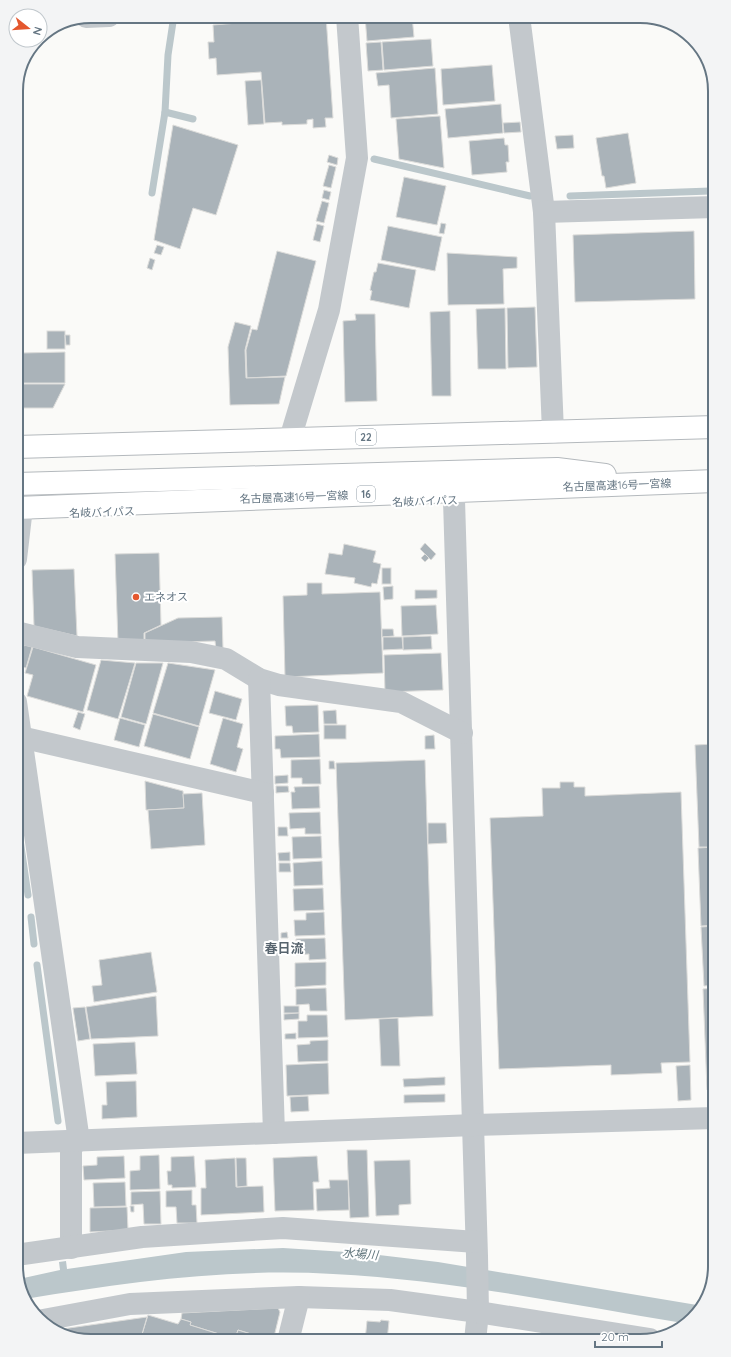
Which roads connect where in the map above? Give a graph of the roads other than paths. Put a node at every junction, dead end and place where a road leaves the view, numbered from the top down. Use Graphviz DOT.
graph roads {
  1 [pos="348,23"];
  2 [pos="520,23"];
  3 [pos="708,207"];
  4 [pos="544,212"];
  5 [pos="708,427"];
  6 [pos="553,432"];
  7 [pos="290,439"];
  8 [pos="708,442"];
  9 [pos="23,447"];
  10 [pos="23,461"];
  11 [pos="708,481"];
  12 [pos="667,483"];
  13 [pos="23,484"];
  14 [pos="708,494"];
  15 [pos="454,500"];
  16 [pos="23,513"];
  17 [pos="23,513"];
  18 [pos="23,634"];
  19 [pos="259,679"];
  20 [pos="462,733"];
  21 [pos="23,737"];
  22 [pos="23,772"];
  23 [pos="263,793"];
  24 [pos="708,1118"];
  25 [pos="474,1125"];
  26 [pos="274,1133"];
  27 [pos="75,1141"];
  28 [pos="23,1143"];
  29 [pos="72,1248"];
  30 [pos="477,1249"];
  31 [pos="23,1254"];
  32 [pos="299,1297"];
  33 [pos="478,1305"];
  34 [pos="49,1319"];
  35 [pos="290,1334"];
  36 [pos="476,1334"];
  37 [pos="625,1334"];
  1 -- 7 [label="street"];
  2 -- 4 [label="street"];
  3 -- 4 [label="street"];
  4 -- 6 [label="street"];
  5 -- 6 [label="highway, 22"];
  6 -- 7 [label="highway, 22"];
  7 -- 9 [label="highway, 22"];
  8 -- 10 [label="highway"];
  11 -- 12 [label="highway, 名古屋高速16号一宮線 / 16"];
  12 -- 13 [label="highway"];
  12 -- 16 [label="highway, 名古屋高速16号一宮線 / 16"];
  14 -- 15 [label="highway, 名岐バイパス"];
  15 -- 17 [label="highway, 名岐バイパス"];
  15 -- 20 [label="street"];
  18 -- 19 [label="street"];
  19 -- 20 [label="street"];
  19 -- 23 [label="street"];
  20 -- 25 [label="street"];
  21 -- 23 [label="street"];
  22 -- 27 [label="street"];
  23 -- 26 [label="street"];
  24 -- 25 [label="street"];
  25 -- 26 [label="street"];
  25 -- 30 [label="street"];
  26 -- 27 [label="street"];
  27 -- 28 [label="street"];
  27 -- 29 [label="street"];
  29 -- 30 [label="street"];
  29 -- 31 [label="street"];
  30 -- 33 [label="street"];
  32 -- 33 [label="street"];
  32 -- 34 [label="street"];
  32 -- 35 [label="street"];
  33 -- 36 [label="street"];
  33 -- 37 [label="street"];
}
